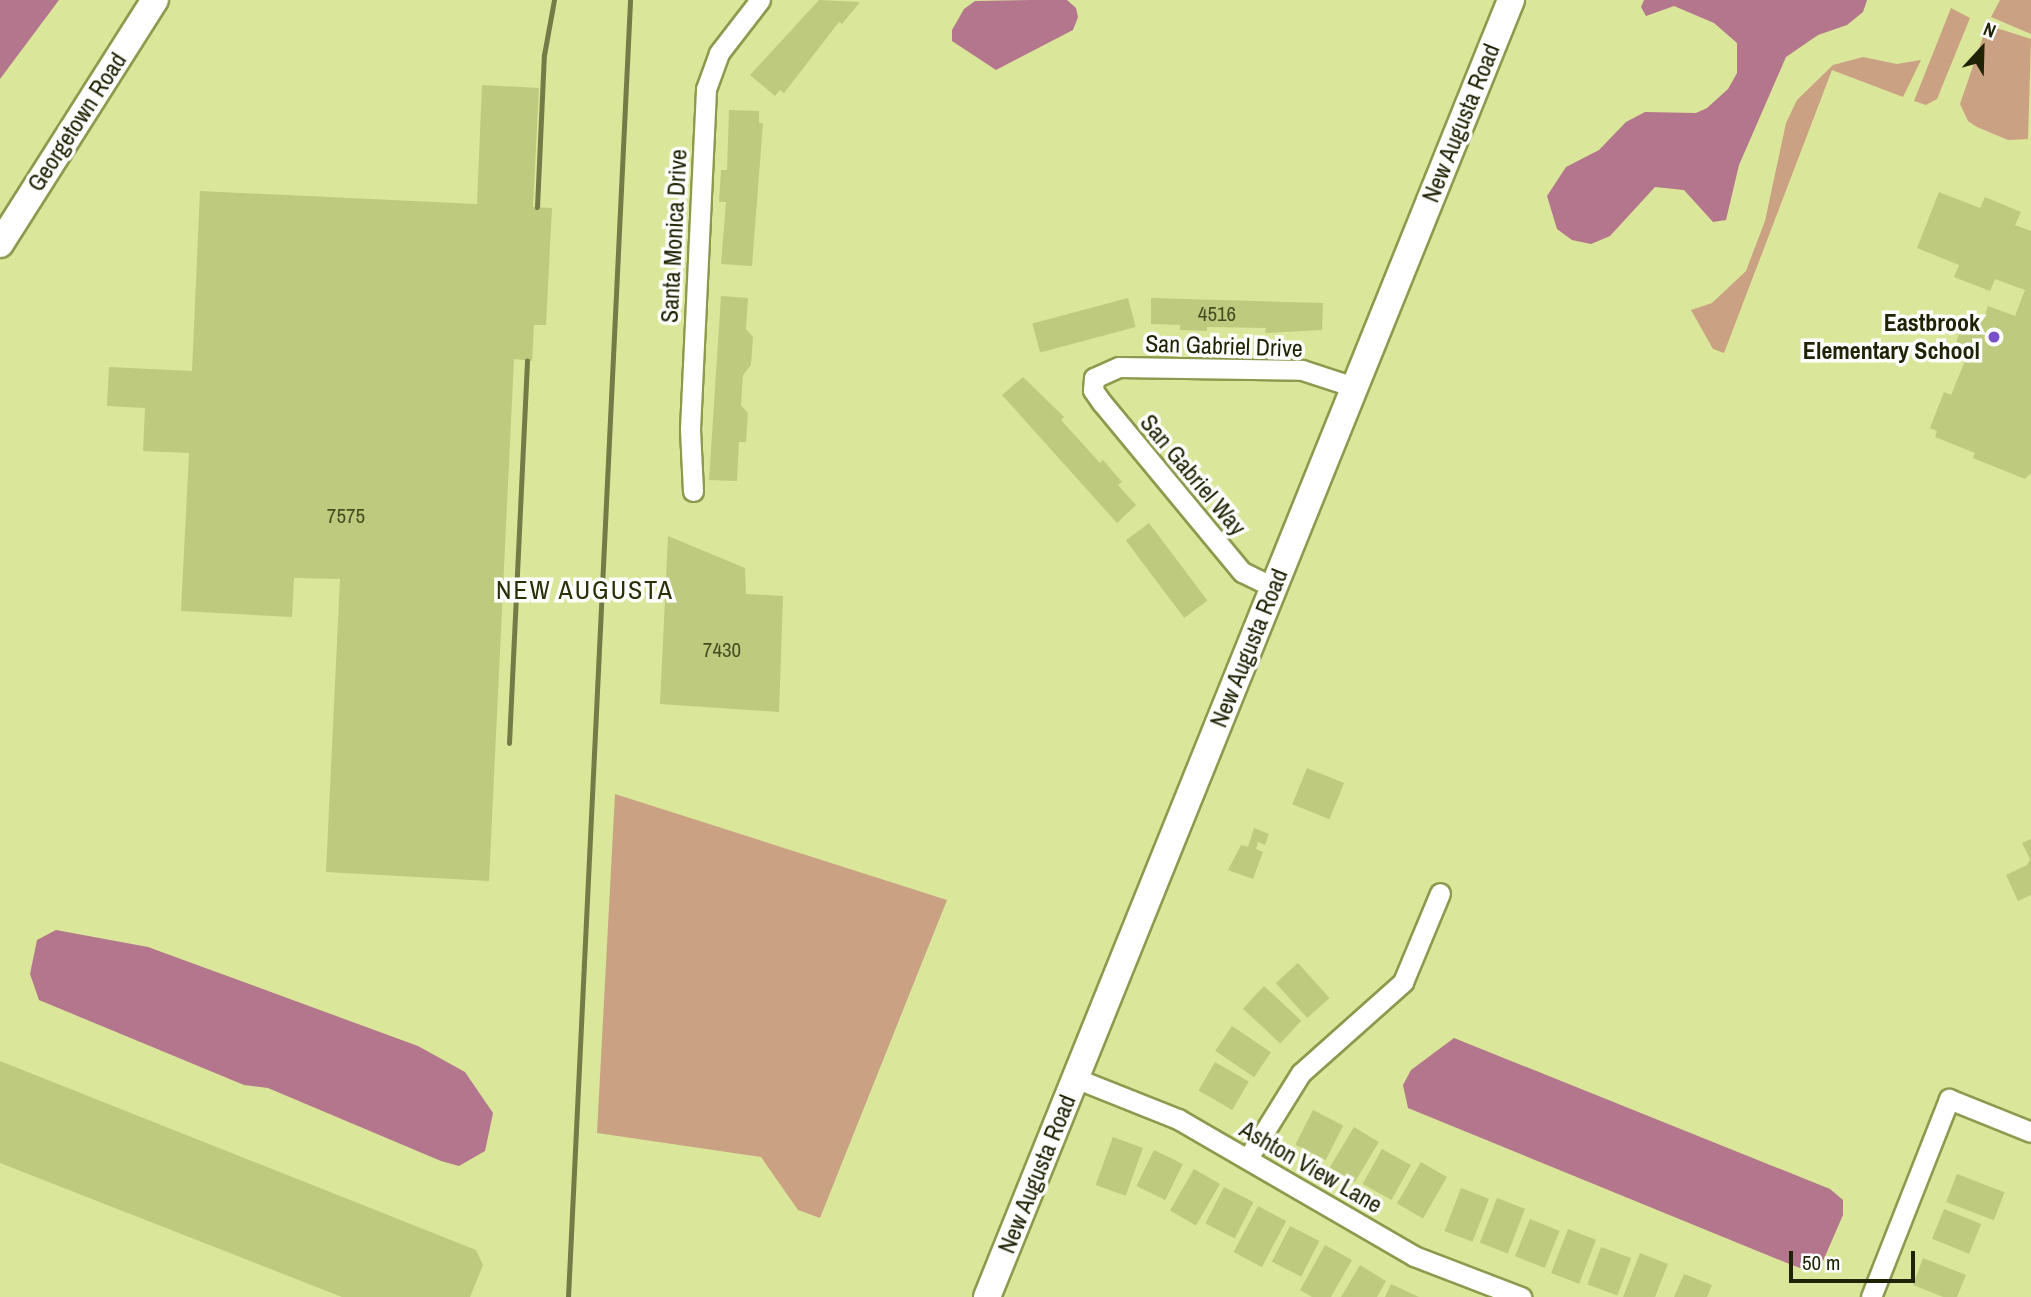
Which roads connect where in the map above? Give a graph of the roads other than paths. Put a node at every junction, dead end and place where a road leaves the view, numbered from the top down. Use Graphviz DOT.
graph roads {
  1 [pos="155,0"];
  2 [pos="761,0"];
  3 [pos="1511,0"];
  4 [pos="0,244"];
  5 [pos="1094,378"];
  6 [pos="1354,387"];
  7 [pos="693,491"];
  8 [pos="1273,587"];
  9 [pos="1440,893"];
  10 [pos="1075,1078"];
  11 [pos="2031,1132"];
  12 [pos="1248,1158"];
  13 [pos="987,1297"];
  14 [pos="1521,1297"];
  15 [pos="1871,1297"];
  1 -- 4 [label="street, Georgetown Road"];
  2 -- 7 [label="street, Santa Monica Drive"];
  3 -- 6 [label="street, New Augusta Road"];
  5 -- 6 [label="street, San Gabriel Drive"];
  5 -- 8 [label="street, San Gabriel Way"];
  6 -- 8 [label="street, New Augusta Road"];
  8 -- 10 [label="street, New Augusta Road"];
  9 -- 12 [label="street"];
  10 -- 12 [label="street, Ashton View Lane"];
  10 -- 13 [label="street, New Augusta Road"];
  11 -- 15 [label="street"];
  12 -- 14 [label="street, Ashton View Lane"];
}
